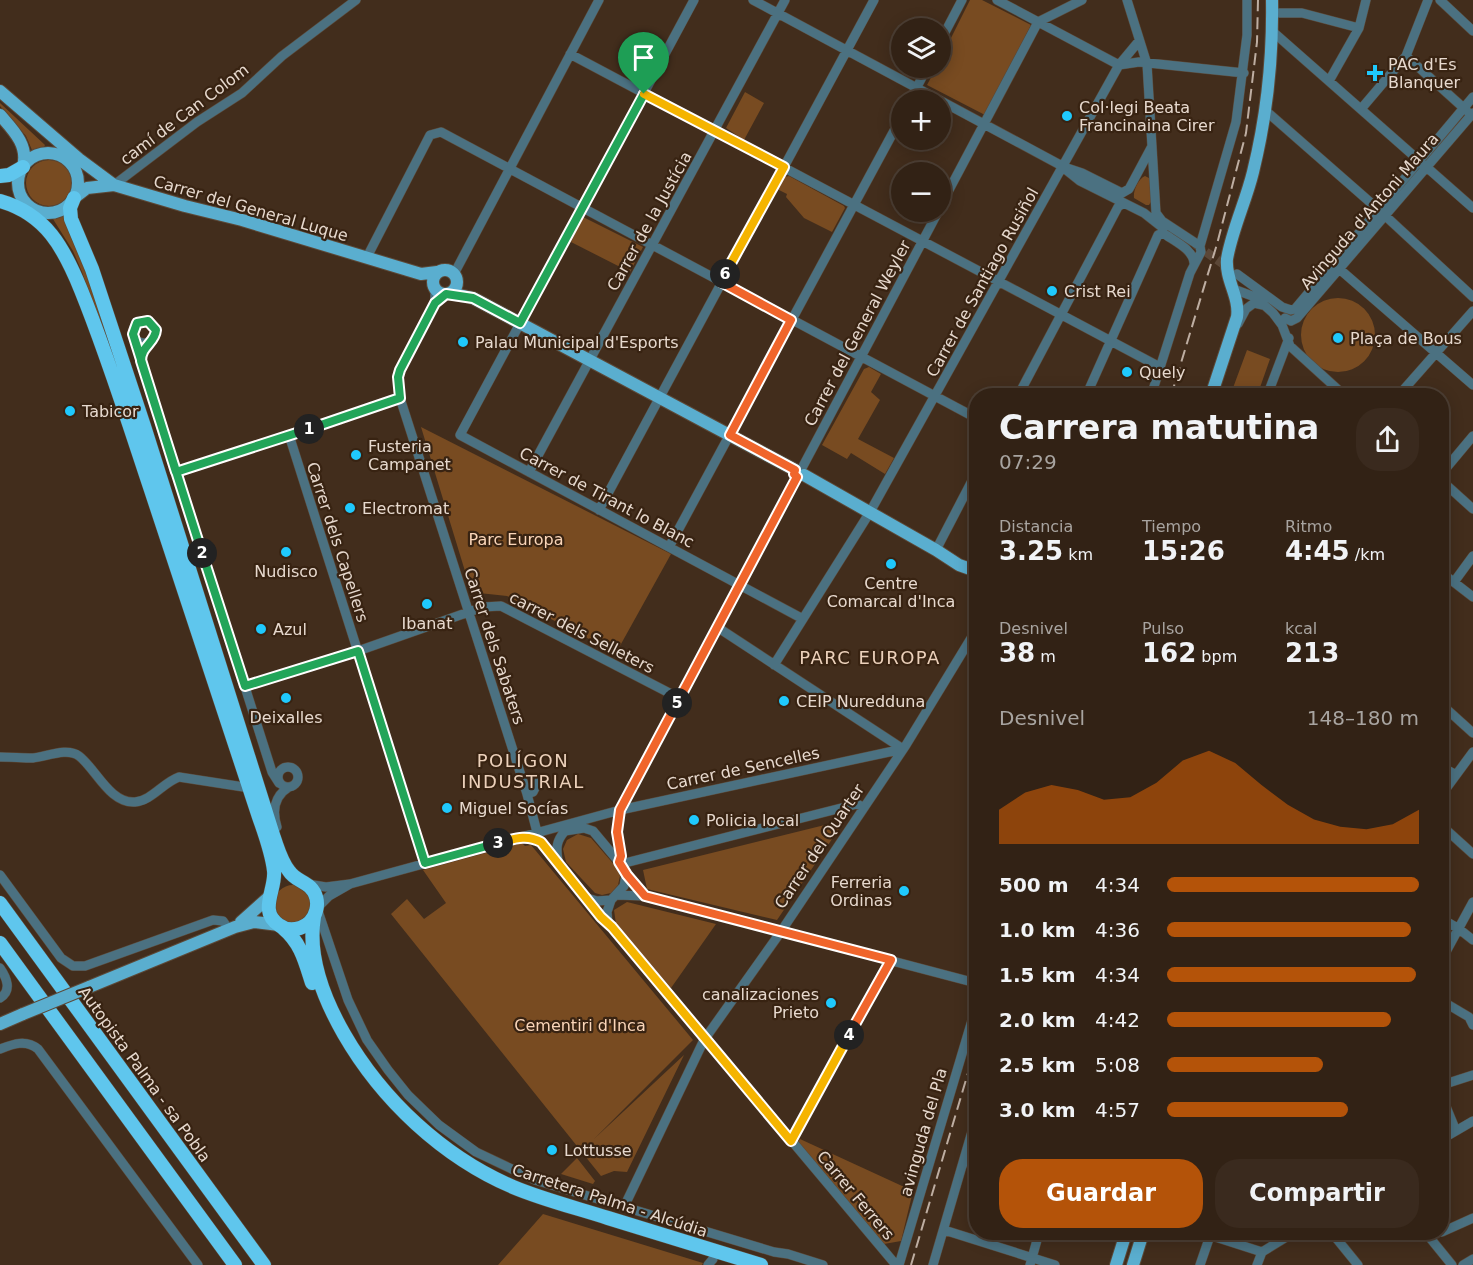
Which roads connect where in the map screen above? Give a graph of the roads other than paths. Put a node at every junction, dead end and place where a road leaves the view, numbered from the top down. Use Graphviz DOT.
graph roads {
  1 [pos="356,0"];
  2 [pos="599,0"];
  3 [pos="694,0"];
  4 [pos="753,0"];
  5 [pos="785,0"];
  6 [pos="874,0"];
  7 [pos="962,0"];
  8 [pos="997,0"];
  9 [pos="1082,0"];
  10 [pos="1127,0"];
  11 [pos="1246,0"];
  12 [pos="1366,0"];
  13 [pos="1428,0"];
  14 [pos="1440,0"];
  15 [pos="1272,6"];
  16 [pos="778,13"];
  17 [pos="951,21"];
  18 [pos="1038,22"];
  19 [pos="1359,28"];
  20 [pos="1272,31"];
  21 [pos="1473,31"];
  22 [pos="1139,41"];
  23 [pos="847,49"];
  24 [pos="570,54"];
  25 [pos="1406,56"];
  26 [pos="1147,64"];
  27 [pos="1119,65"];
  28 [pos="1244,73"];
  29 [pos="922,78"];
  30 [pos="1329,81"];
  31 [pos="916,88"];
  32 [pos="0,91"];
  33 [pos="644,94"];
  34 [pos="1473,97"];
  35 [pos="0,98"];
  36 [pos="1464,108"];
  37 [pos="1361,109"];
  38 [pos="1266,111"];
  39 [pos="0,115"];
  40 [pos="1473,115"];
  41 [pos="986,124"];
  42 [pos="716,131"];
  43 [pos="891,136"];
  44 [pos="1152,146"];
  45 [pos="69,160"];
  46 [pos="1419,161"];
  47 [pos="1064,166"];
  48 [pos="22,167"];
  49 [pos="784,167"];
  50 [pos="1428,168"];
  51 [pos="510,170"];
  52 [pos="1074,170"];
  53 [pos="1138,174"];
  54 [pos="0,176"];
  55 [pos="1154,176"];
  56 [pos="114,185"];
  57 [pos="951,187"];
  58 [pos="0,194"];
  59 [pos="74,198"];
  60 [pos="0,201"];
  61 [pos="1122,204"];
  62 [pos="853,205"];
  63 [pos="31,207"];
  64 [pos="1473,208"];
  65 [pos="583,209"];
  66 [pos="1141,209"];
  67 [pos="1155,211"];
  68 [pos="1382,213"];
  69 [pos="933,222"];
  70 [pos="922,242"];
  71 [pos="653,246"];
  72 [pos="1197,247"];
  73 [pos="367,258"];
  74 [pos="1194,263"];
  75 [pos="1337,267"];
  76 [pos="421,274"];
  77 [pos="450,274"];
  78 [pos="1235,279"];
  79 [pos="721,282"];
  80 [pos="998,282"];
  81 [pos="441,291"];
  82 [pos="1473,297"];
  83 [pos="473,298"];
  84 [pos="1266,307"];
  85 [pos="89,309"];
  86 [pos="1473,311"];
  87 [pos="1061,316"];
  88 [pos="1285,318"];
  89 [pos="791,320"];
  90 [pos="520,323"];
  91 [pos="1233,331"];
  92 [pos="134,338"];
  93 [pos="150,342"];
  94 [pos="1110,342"];
  95 [pos="1290,346"];
  96 [pos="119,351"];
  97 [pos="1437,352"];
  98 [pos="861,357"];
  99 [pos="590,360"];
  100 [pos="141,361"];
  101 [pos="1160,365"];
  102 [pos="1473,385"];
  103 [pos="1022,388"];
  104 [pos="1090,388"];
  105 [pos="1153,388"];
  106 [pos="1214,388"];
  107 [pos="1271,388"];
  108 [pos="1336,388"];
  109 [pos="1405,388"];
  110 [pos="659,397"];
  111 [pos="936,397"];
  112 [pos="400,398"];
  113 [pos="969,414"];
  114 [pos="289,435"];
  115 [pos="730,435"];
  116 [pos="1473,436"];
  117 [pos="1449,465"];
  118 [pos="176,472"];
  119 [pos="529,472"];
  120 [pos="799,473"];
  121 [pos="969,486"];
  122 [pos="1449,487"];
  123 [pos="1473,509"];
  124 [pos="599,510"];
  125 [pos="870,512"];
  126 [pos="669,547"];
  127 [pos="936,550"];
  128 [pos="1473,556"];
  129 [pos="969,569"];
  130 [pos="1449,578"];
  131 [pos="1454,582"];
  132 [pos="739,585"];
  133 [pos="1473,597"];
  134 [pos="468,613"];
  135 [pos="803,619"];
  136 [pos="717,627"];
  137 [pos="969,641"];
  138 [pos="358,651"];
  139 [pos="774,664"];
  140 [pos="245,686"];
  141 [pos="679,698"];
  142 [pos="1449,711"];
  143 [pos="1473,733"];
  144 [pos="903,749"];
  145 [pos="1473,752"];
  146 [pos="0,757"];
  147 [pos="268,757"];
  148 [pos="292,765"];
  149 [pos="1449,770"];
  150 [pos="1456,775"];
  151 [pos="540,778"];
  152 [pos="1449,784"];
  153 [pos="284,785"];
  154 [pos="250,788"];
  155 [pos="527,794"];
  156 [pos="863,807"];
  157 [pos="620,810"];
  158 [pos="589,818"];
  159 [pos="551,828"];
  160 [pos="576,829"];
  161 [pos="565,831"];
  162 [pos="537,832"];
  163 [pos="1449,834"];
  164 [pos="519,837"];
  165 [pos="1473,854"];
  166 [pos="281,856"];
  167 [pos="425,863"];
  168 [pos="559,863"];
  169 [pos="620,863"];
  170 [pos="0,875"];
  171 [pos="627,875"];
  172 [pos="303,882"];
  173 [pos="350,884"];
  174 [pos="270,894"];
  175 [pos="645,896"];
  176 [pos="587,898"];
  177 [pos="614,898"];
  178 [pos="0,903"];
  179 [pos="1472,906"];
  180 [pos="316,913"];
  181 [pos="608,923"];
  182 [pos="1449,923"];
  183 [pos="281,927"];
  184 [pos="232,928"];
  185 [pos="1459,928"];
  186 [pos="780,933"];
  187 [pos="1473,940"];
  188 [pos="0,943"];
  189 [pos="1449,946"];
  190 [pos="891,960"];
  191 [pos="0,968"];
  192 [pos="969,981"];
  193 [pos="0,998"];
  194 [pos="1449,1005"];
  195 [pos="1473,1006"];
  196 [pos="1471,1021"];
  197 [pos="0,1024"];
  198 [pos="969,1030"];
  199 [pos="704,1040"];
  200 [pos="0,1049"];
  201 [pos="1473,1075"];
  202 [pos="1449,1083"];
  203 [pos="1449,1114"];
  204 [pos="1473,1121"];
  205 [pos="1456,1131"];
  206 [pos="1449,1135"];
  207 [pos="791,1141"];
  208 [pos="969,1145"];
  209 [pos="965,1161"];
  210 [pos="969,1162"];
  211 [pos="624,1207"];
  212 [pos="1473,1218"];
  213 [pos="1449,1228"];
  214 [pos="944,1230"];
  215 [pos="969,1239"];
  216 [pos="972,1240"];
  217 [pos="1037,1240"];
  218 [pos="1124,1240"];
  219 [pos="1141,1240"];
  220 [pos="1206,1240"];
  221 [pos="1226,1240"];
  222 [pos="1282,1240"];
  223 [pos="1338,1240"];
  224 [pos="1437,1240"];
  225 [pos="1262,1252"];
  226 [pos="776,1253"];
  227 [pos="1473,1259"];
  228 [pos="1031,1261"];
  229 [pos="711,1262"];
  230 [pos="757,1264"];
  231 [pos="198,1265"];
  232 [pos="235,1265"];
  233 [pos="264,1265"];
  234 [pos="734,1265"];
  235 [pos="798,1265"];
  236 [pos="823,1265"];
  237 [pos="897,1265"];
  238 [pos="933,1265"];
  239 [pos="1055,1265"];
  240 [pos="1116,1265"];
  241 [pos="1133,1265"];
  242 [pos="1200,1265"];
  243 [pos="1257,1265"];
  244 [pos="1358,1265"];
  245 [pos="1452,1265"];
  246 [pos="1463,1265"];
  1 -- 56 [label="street, camí de Can Colom"];
  2 -- 24 [label="street"];
  3 -- 33 [label="street"];
  4 -- 16 [label="street"];
  5 -- 16 [label="street, Carrer de la Justícia"];
  6 -- 23 [label="street"];
  7 -- 17 [label="street"];
  8 -- 18 [label="street"];
  9 -- 18 [label="street"];
  10 -- 22 [label="street"];
  11 -- 28 [label="street"];
  12 -- 19 [label="street"];
  13 -- 25 [label="street"];
  14 -- 21 [label="street"];
  15 -- 19 [label="street"];
  15 -- 20 [label="main road"];
  16 -- 23 [label="street"];
  16 -- 42 [label="street, Carrer de la Justícia"];
  18 -- 27 [label="street"];
  18 -- 41 [label="street"];
  19 -- 30 [label="street"];
  20 -- 30 [label="street"];
  20 -- 38 [label="main road"];
  22 -- 26 [label="street"];
  22 -- 27 [label="street, Carrer de Santiago Rusiñol"];
  23 -- 31 [label="street"];
  23 -- 49 [label="street"];
  24 -- 33 [label="street"];
  24 -- 51 [label="street"];
  25 -- 36 [label="street"];
  25 -- 37 [label="street"];
  26 -- 27 [label="street"];
  26 -- 28 [label="street"];
  26 -- 44 [label="street"];
  27 -- 47 [label="street, Carrer de Santiago Rusiñol"];
  28 -- 72 [label="street"];
  29 -- 31 [label="street"];
  30 -- 37 [label="street"];
  31 -- 41 [label="street"];
  32 -- 56 [label="main road"];
  33 -- 42 [label="street"];
  33 -- 65 [label="street"];
  34 -- 36 [label="street, Avinguda d'Antoni Maura"];
  35 -- 45 [label="main road"];
  36 -- 40 [label="street"];
  36 -- 46 [label="street, Avinguda d'Antoni Maura"];
  37 -- 46 [label="street"];
  38 -- 68 [label="street"];
  38 -- 78 [label="main road"];
  39 -- 48 [label="main road"];
  40 -- 50 [label="street, Avinguda d'Antoni Maura"];
  41 -- 47 [label="street"];
  41 -- 57 [label="street"];
  42 -- 49 [label="street"];
  42 -- 71 [label="street, Carrer de la Justícia"];
  43 -- 62 [label="street"];
  44 -- 53 [label="street"];
  44 -- 55 [label="street"];
  45 -- 48 [label="main road"];
  45 -- 56 [label="main road"];
  45 -- 59 [label="main road"];
  46 -- 50 [label="street"];
  46 -- 68 [label="street, Avinguda d'Antoni Maura"];
  47 -- 52 [label="street"];
  47 -- 61 [label="street"];
  47 -- 80 [label="street, Carrer de Santiago Rusiñol"];
  48 -- 54 [label="highway"];
  48 -- 63 [label="main road"];
  49 -- 62 [label="street"];
  49 -- 79 [label="street"];
  50 -- 64 [label="street"];
  50 -- 68 [label="street, Avinguda d'Antoni Maura"];
  51 -- 65 [label="street"];
  51 -- 73 [label="street"];
  51 -- 77 [label="street"];
  52 -- 53 [label="street"];
  52 -- 66 [label="street"];
  53 -- 55 [label="street"];
  55 -- 67 [label="street"];
  56 -- 59 [label="main road, Carrer del General Luque"];
  56 -- 73 [label="main road, Carrer del General Luque"];
  58 -- 63 [label="highway"];
  59 -- 63 [label="main road"];
  59 -- 96 [label="highway"];
  60 -- 85 [label="highway"];
  61 -- 66 [label="street"];
  61 -- 87 [label="street"];
  62 -- 70 [label="street"];
  62 -- 89 [label="street"];
  63 -- 85 [label="main road"];
  65 -- 71 [label="street"];
  65 -- 90 [label="street"];
  66 -- 67 [label="street"];
  66 -- 72 [label="street"];
  67 -- 72 [label="street"];
  68 -- 75 [label="street, Avinguda d'Antoni Maura"];
  68 -- 82 [label="street"];
  69 -- 70 [label="street, Carrer del General Weyler"];
  70 -- 80 [label="street"];
  70 -- 98 [label="street, Carrer del General Weyler"];
  71 -- 79 [label="street"];
  71 -- 99 [label="street, Carrer de la Justícia"];
  72 -- 74 [label="street"];
  73 -- 76 [label="main road, Carrer del General Luque"];
  74 -- 94 [label="street"];
  74 -- 101 [label="street"];
  75 -- 78 [label="street, Avinguda d'Antoni Maura"];
  75 -- 88 [label="street, Avinguda d'Antoni Maura"];
  75 -- 97 [label="street"];
  76 -- 77 [label="main road, Carrer del General Luque"];
  76 -- 81 [label="main road, Carrer del General Luque"];
  77 -- 81 [label="main road"];
  77 -- 81 [label="main road"];
  77 -- 83 [label="main road"];
  78 -- 84 [label="street"];
  78 -- 88 [label="street"];
  78 -- 91 [label="main road"];
  79 -- 89 [label="street"];
  79 -- 110 [label="street"];
  80 -- 87 [label="street"];
  80 -- 111 [label="street, Carrer de Santiago Rusiñol"];
  81 -- 83 [label="main road"];
  81 -- 112 [label="street, Carrer dels Sabaters"];
  83 -- 90 [label="main road"];
  84 -- 91 [label="street"];
  84 -- 95 [label="street"];
  85 -- 154 [label="highway"];
  86 -- 97 [label="street"];
  87 -- 94 [label="street"];
  87 -- 103 [label="street"];
  88 -- 95 [label="street"];
  89 -- 98 [label="street"];
  89 -- 115 [label="street"];
  90 -- 99 [label="main road"];
  90 -- 119 [label="street, Carrer de Tirant lo Blanc"];
  91 -- 106 [label="main road"];
  92 -- 93 [label="street"];
  92 -- 93 [label="street"];
  92 -- 100 [label="street"];
  93 -- 100 [label="street"];
  94 -- 101 [label="street"];
  94 -- 104 [label="street"];
  95 -- 107 [label="street"];
  95 -- 108 [label="street"];
  96 -- 100 [label="street"];
  96 -- 166 [label="highway"];
  97 -- 102 [label="street"];
  97 -- 109 [label="street"];
  98 -- 111 [label="street"];
  98 -- 120 [label="street, Carrer del General Weyler"];
  99 -- 110 [label="main road"];
  99 -- 119 [label="street, Carrer de la Justícia"];
  100 -- 118 [label="street"];
  101 -- 105 [label="street"];
  110 -- 115 [label="main road"];
  110 -- 124 [label="street"];
  111 -- 113 [label="street"];
  111 -- 125 [label="street, Carrer de Santiago Rusiñol"];
  112 -- 114 [label="street"];
  112 -- 134 [label="street, Carrer dels Sabaters"];
  114 -- 118 [label="street"];
  114 -- 138 [label="street, Carrer dels Capellers"];
  115 -- 120 [label="main road"];
  115 -- 126 [label="street"];
  116 -- 117 [label="street"];
  118 -- 140 [label="street"];
  119 -- 124 [label="street, Carrer de Tirant lo Blanc"];
  120 -- 125 [label="main road"];
  120 -- 132 [label="street, Carrer del General Weyler"];
  121 -- 127 [label="street"];
  122 -- 123 [label="street"];
  124 -- 126 [label="street, Carrer de Tirant lo Blanc"];
  125 -- 127 [label="main road"];
  125 -- 135 [label="street, Carrer de Santiago Rusiñol"];
  126 -- 132 [label="street, Carrer de Tirant lo Blanc"];
  127 -- 129 [label="main road"];
  128 -- 131 [label="street"];
  130 -- 131 [label="street"];
  131 -- 133 [label="street"];
  132 -- 135 [label="street, Carrer de Tirant lo Blanc"];
  132 -- 136 [label="street, Carrer del General Weyler"];
  134 -- 138 [label="street, carrer dels Selleters"];
  134 -- 141 [label="street, carrer dels Selleters"];
  134 -- 155 [label="street, Carrer dels Sabaters"];
  135 -- 139 [label="street, Carrer de Santiago Rusiñol"];
  136 -- 139 [label="street"];
  136 -- 141 [label="street, Carrer del General Weyler"];
  137 -- 144 [label="street, Carrer del Quarter"];
  138 -- 140 [label="street, carrer dels Selleters"];
  138 -- 167 [label="street, Carrer dels Capellers"];
  139 -- 144 [label="street"];
  140 -- 147 [label="street"];
  141 -- 157 [label="street, Carrer del General Weyler"];
  142 -- 143 [label="street"];
  144 -- 156 [label="street, Carrer del Quarter"];
  144 -- 157 [label="street, Carrer de Sencelles"];
  145 -- 150 [label="street"];
  146 -- 154 [label="street"];
  147 -- 148 [label="street"];
  147 -- 153 [label="street"];
  148 -- 153 [label="street"];
  148 -- 153 [label="street"];
  149 -- 150 [label="street"];
  150 -- 152 [label="street"];
  151 -- 155 [label="street"];
  153 -- 166 [label="street"];
  154 -- 174 [label="highway"];
  155 -- 162 [label="street, Carrer dels Sabaters"];
  156 -- 169 [label="street"];
  156 -- 186 [label="street, Carrer del Quarter"];
  157 -- 158 [label="street, Carrer de Sencelles"];
  157 -- 169 [label="street"];
  158 -- 159 [label="street, Carrer de Sencelles"];
  158 -- 160 [label="street, Carrer de Sencelles"];
  159 -- 161 [label="street"];
  159 -- 162 [label="street, Carrer de Sencelles"];
  160 -- 161 [label="street"];
  160 -- 169 [label="street"];
  161 -- 168 [label="street"];
  162 -- 164 [label="street, Carrer de Sencelles"];
  163 -- 165 [label="street"];
  164 -- 167 [label="street, Carrer de Sencelles"];
  164 -- 168 [label="street"];
  166 -- 172 [label="highway"];
  167 -- 173 [label="street, Carrer de Sencelles"];
  168 -- 176 [label="street"];
  169 -- 171 [label="street"];
  170 -- 184 [label="street"];
  171 -- 175 [label="street"];
  171 -- 177 [label="street"];
  172 -- 173 [label="street, Carrer de Sencelles"];
  172 -- 174 [label="highway"];
  172 -- 180 [label="highway"];
  173 -- 180 [label="street, Carrer de Sencelles"];
  174 -- 183 [label="highway"];
  174 -- 184 [label="main road"];
  175 -- 177 [label="street"];
  175 -- 186 [label="street"];
  176 -- 177 [label="street"];
  176 -- 181 [label="street, Carrer Ferrers"];
  177 -- 181 [label="street"];
  178 -- 233 [label="highway, Autopista Palma - sa Pobla"];
  179 -- 185 [label="street"];
  180 -- 183 [label="highway"];
  180 -- 211 [label="street"];
  180 -- 230 [label="highway, Carretera Palma - Alcúdia"];
  181 -- 199 [label="street, Carrer Ferrers"];
  182 -- 185 [label="street"];
  183 -- 184 [label="main road"];
  183 -- 229 [label="highway, Carretera Palma - Alcúdia"];
  184 -- 197 [label="main road, bridge"];
  185 -- 187 [label="street"];
  185 -- 189 [label="street"];
  186 -- 190 [label="street"];
  186 -- 199 [label="street, Carrer del Quarter"];
  188 -- 232 [label="highway"];
  190 -- 192 [label="street"];
  190 -- 207 [label="street"];
  191 -- 193 [label="street"];
  194 -- 196 [label="street"];
  195 -- 196 [label="street"];
  198 -- 237 [label="street, avinguda del Pla"];
  199 -- 207 [label="street, Carrer Ferrers"];
  199 -- 211 [label="street, Carrer del Quarter"];
  200 -- 231 [label="street"];
  201 -- 202 [label="street"];
  203 -- 205 [label="street"];
  204 -- 205 [label="street"];
  205 -- 206 [label="street"];
  207 -- 237 [label="street, Carrer Ferrers"];
  208 -- 209 [label="street"];
  209 -- 210 [label="street"];
  209 -- 214 [label="street"];
  211 -- 226 [label="street"];
  212 -- 213 [label="street"];
  214 -- 215 [label="street"];
  214 -- 238 [label="street"];
  216 -- 228 [label="street"];
  217 -- 228 [label="street"];
  218 -- 240 [label="main road"];
  219 -- 241 [label="main road"];
  220 -- 242 [label="street"];
  221 -- 225 [label="street"];
  222 -- 225 [label="street"];
  223 -- 244 [label="street"];
  224 -- 245 [label="street"];
  225 -- 243 [label="street"];
  226 -- 235 [label="street"];
  226 -- 236 [label="street"];
  227 -- 246 [label="street"];
  228 -- 239 [label="street"];
  229 -- 234 [label="highway, Carretera Palma - Alcúdia"];
}
